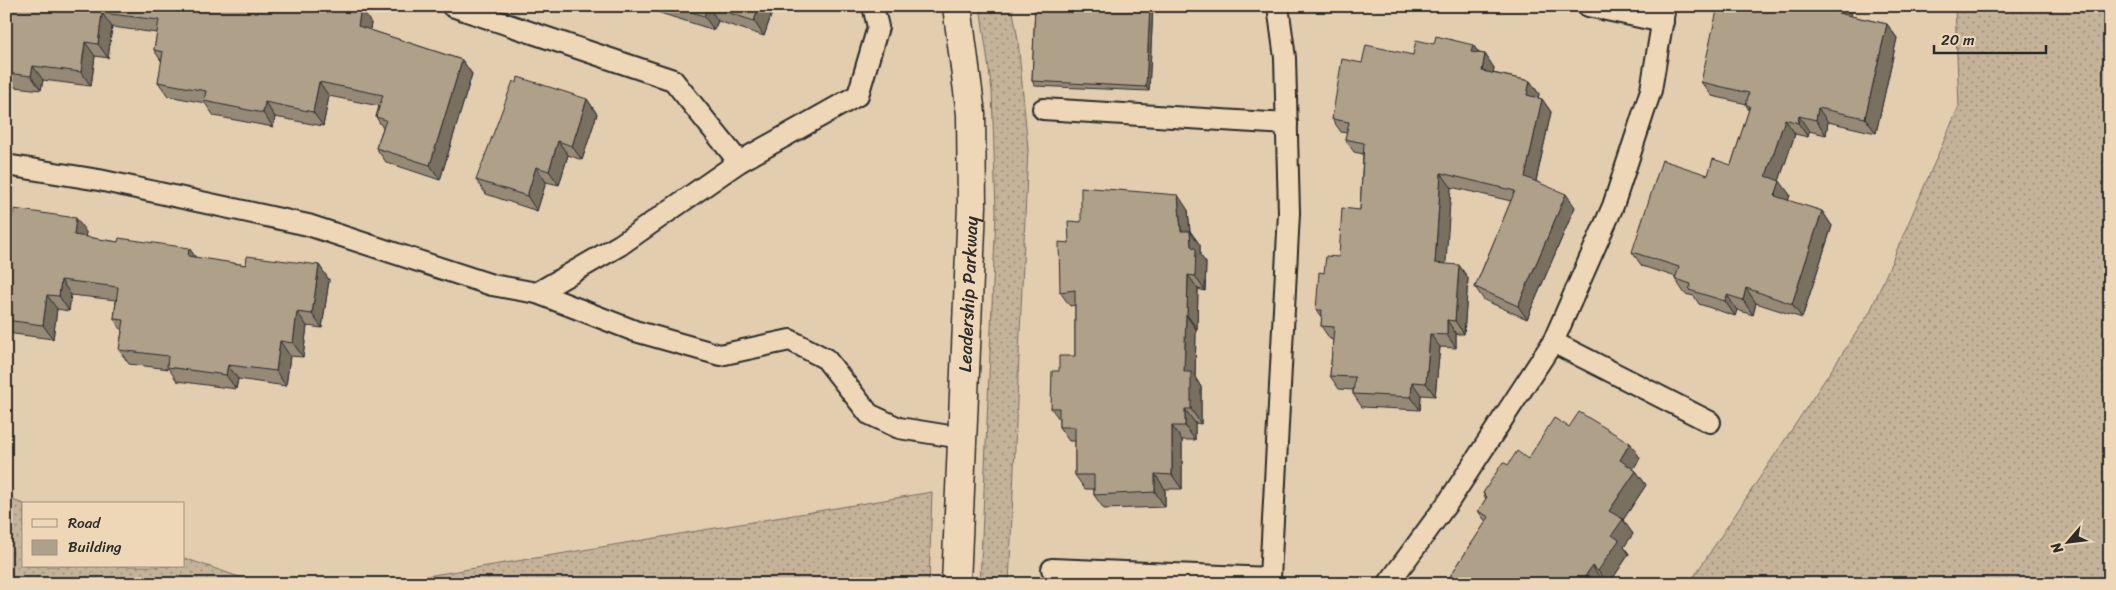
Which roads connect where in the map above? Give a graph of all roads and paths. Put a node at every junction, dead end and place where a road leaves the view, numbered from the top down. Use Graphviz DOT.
graph roads {
  1 [pos="452,6"];
  2 [pos="873,6"];
  3 [pos="957,6"];
  4 [pos="1278,6"];
  5 [pos="1588,6"];
  6 [pos="1664,14"];
  7 [pos="1043,109"];
  8 [pos="1287,124"];
  9 [pos="739,162"];
  10 [pos="6,165"];
  11 [pos="537,293"];
  12 [pos="1554,342"];
  13 [pos="1710,422"];
  14 [pos="962,438"];
  15 [pos="1052,569"];
  16 [pos="1271,581"];
  17 [pos="956,584"];
  18 [pos="1388,584"];
  1 -- 9 [label="lane"];
  2 -- 9 [label="lane"];
  3 -- 14 [label="street, Leadership Parkway"];
  4 -- 8 [label="lane"];
  5 -- 6 [label="lane"];
  6 -- 12 [label="lane"];
  7 -- 8 [label="lane"];
  8 -- 16 [label="lane"];
  9 -- 11 [label="lane"];
  10 -- 11 [label="lane"];
  11 -- 14 [label="lane"];
  12 -- 13 [label="lane"];
  12 -- 18 [label="lane"];
  14 -- 17 [label="street, Leadership Parkway"];
  15 -- 16 [label="lane"];
}
